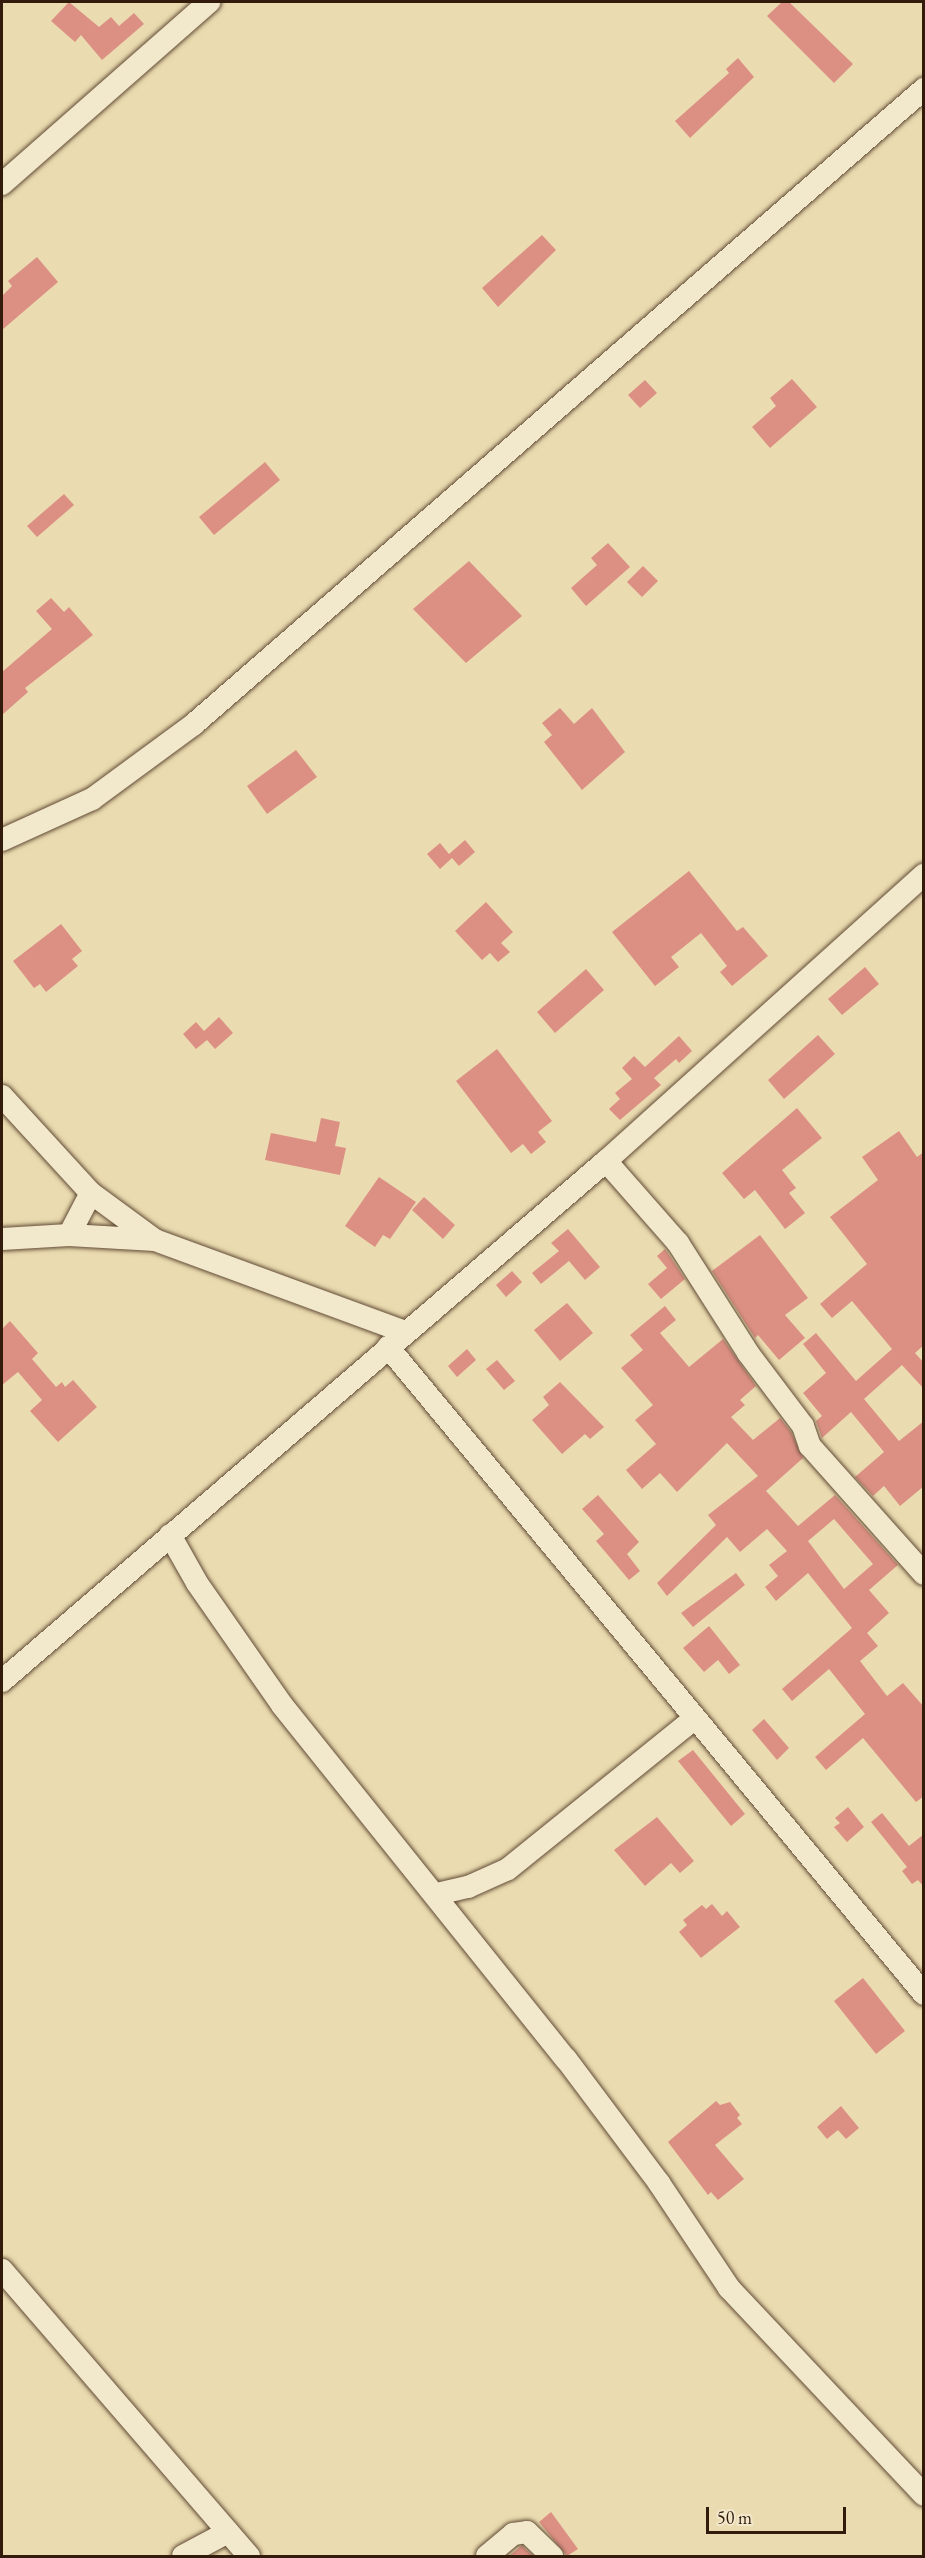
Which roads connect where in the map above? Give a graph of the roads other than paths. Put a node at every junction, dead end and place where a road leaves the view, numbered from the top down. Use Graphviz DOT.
graph roads {
  1 [pos="209,2"];
  2 [pos="924,89"];
  3 [pos="2,184"];
  4 [pos="2,840"];
  5 [pos="924,875"];
  6 [pos="2,1096"];
  7 [pos="606,1161"];
  8 [pos="91,1193"];
  9 [pos="69,1234"];
  10 [pos="2,1239"];
  11 [pos="155,1240"];
  12 [pos="405,1332"];
  13 [pos="388,1347"];
  14 [pos="170,1535"];
  15 [pos="924,1574"];
  16 [pos="2,1681"];
  17 [pos="695,1718"];
  18 [pos="436,1894"];
  19 [pos="924,1994"];
  20 [pos="2,2270"];
  21 [pos="924,2495"];
  22 [pos="228,2532"];
  23 [pos="183,2556"];
  24 [pos="249,2556"];
  25 [pos="487,2556"];
  26 [pos="552,2556"];
  1 -- 3 [label="street"];
  2 -- 4 [label="street"];
  5 -- 7 [label="street"];
  6 -- 8 [label="street"];
  7 -- 12 [label="street"];
  7 -- 15 [label="street"];
  8 -- 9 [label="street"];
  8 -- 11 [label="street"];
  9 -- 10 [label="street"];
  9 -- 11 [label="street"];
  11 -- 12 [label="street"];
  12 -- 13 [label="street"];
  13 -- 14 [label="street"];
  13 -- 17 [label="street"];
  14 -- 16 [label="street"];
  14 -- 18 [label="street"];
  17 -- 18 [label="street"];
  17 -- 19 [label="street"];
  18 -- 21 [label="street"];
  20 -- 22 [label="street"];
  22 -- 23 [label="street"];
  22 -- 24 [label="street"];
  25 -- 26 [label="street"];
}
